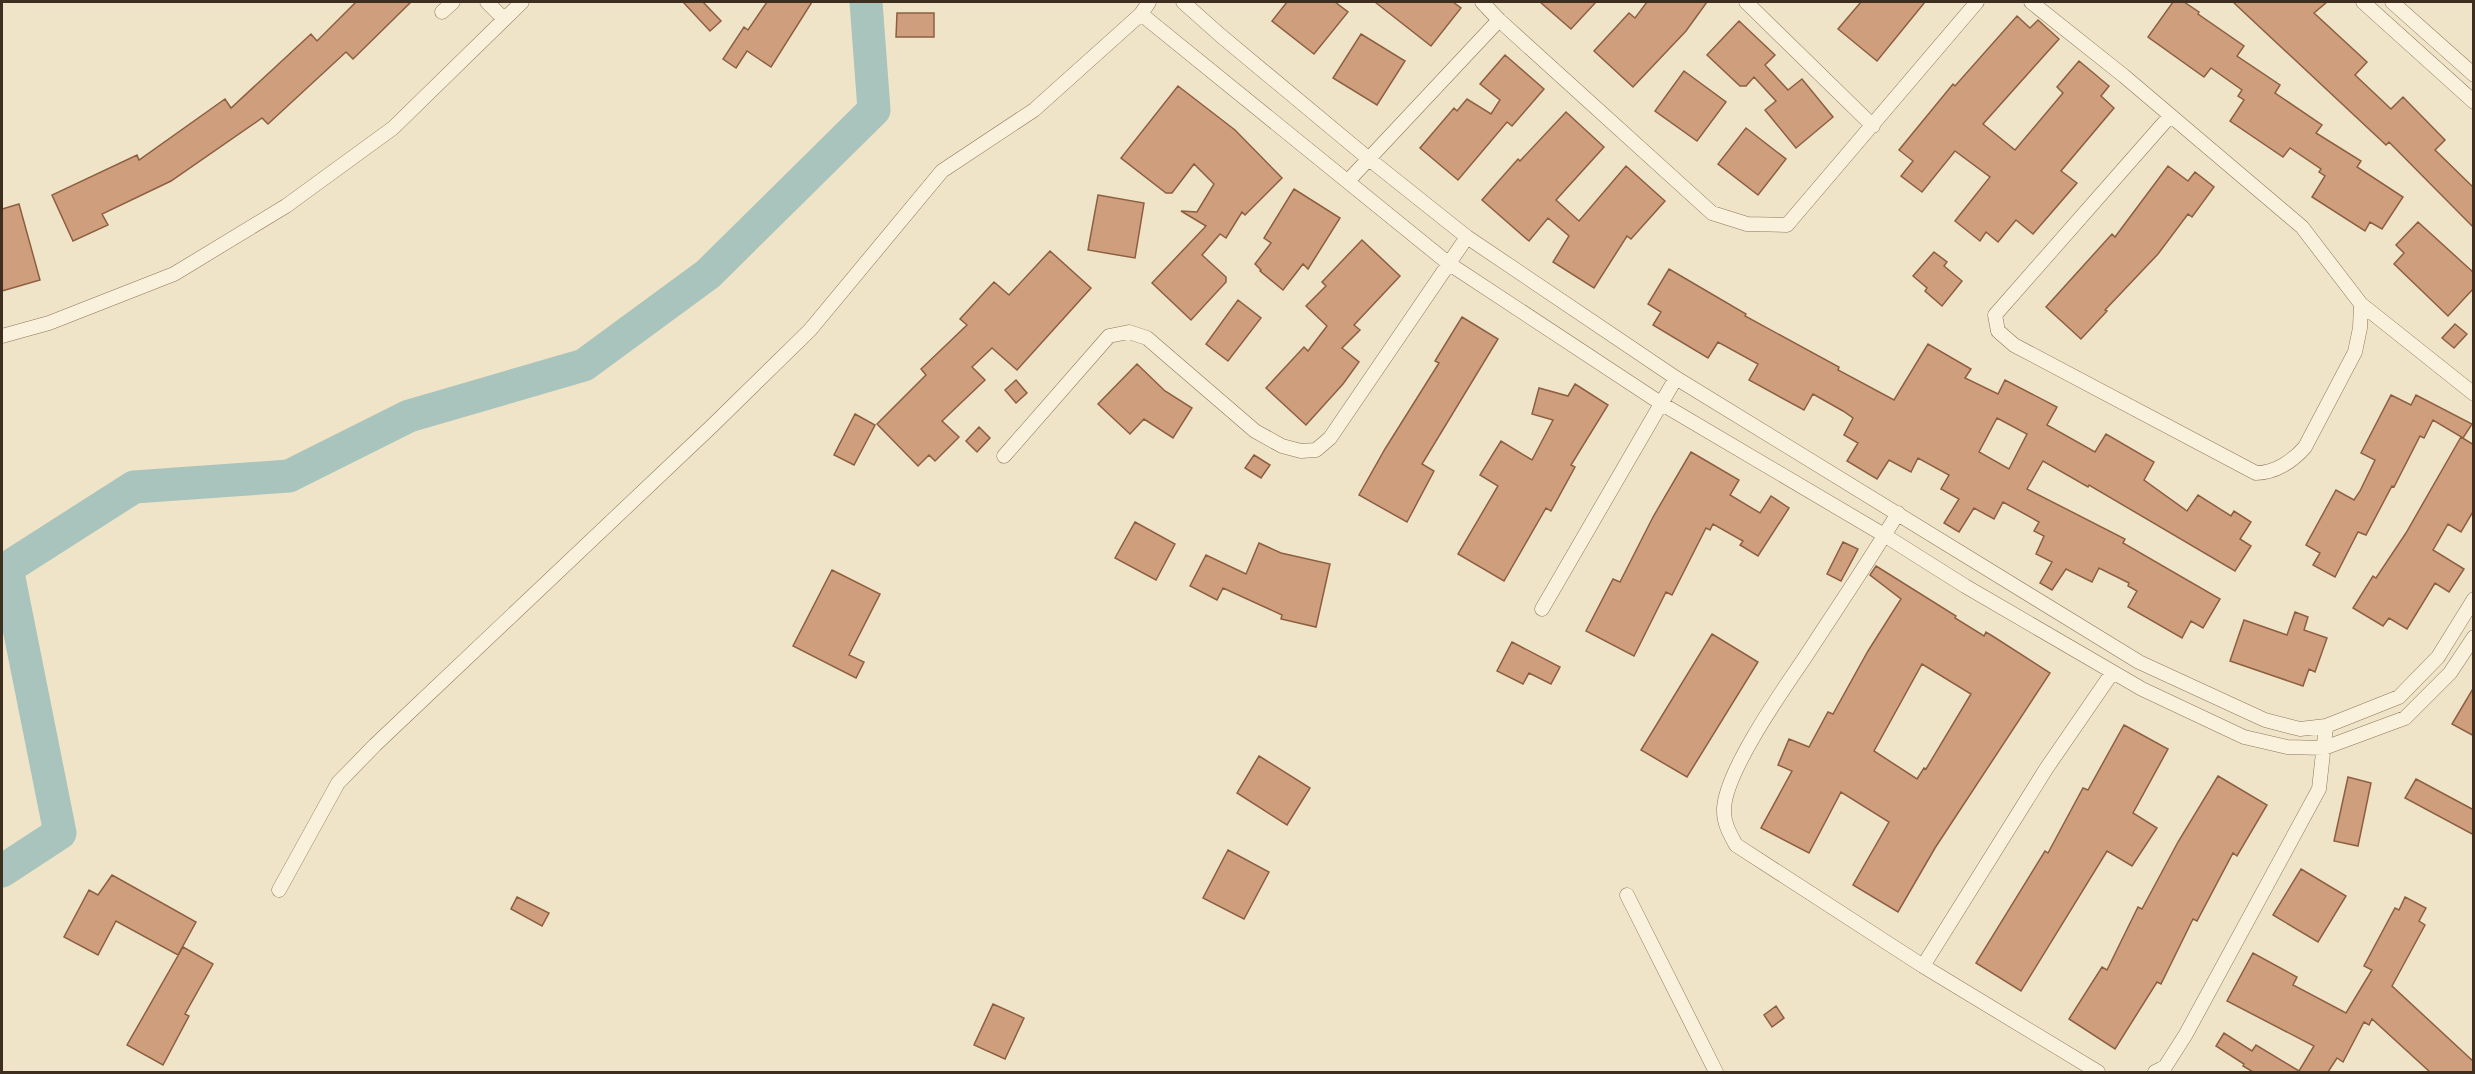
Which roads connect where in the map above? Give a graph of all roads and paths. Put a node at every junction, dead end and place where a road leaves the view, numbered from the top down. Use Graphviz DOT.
graph roads {
  1 [pos="453,2"];
  2 [pos="487,2"];
  3 [pos="522,2"];
  4 [pos="1149,2"];
  5 [pos="1184,2"];
  6 [pos="1482,2"];
  7 [pos="1746,2"];
  8 [pos="1977,2"];
  9 [pos="2031,2"];
  10 [pos="2363,2"];
  11 [pos="2392,2"];
  12 [pos="442,12"];
  13 [pos="1141,14"];
  14 [pos="504,20"];
  15 [pos="1499,20"];
  16 [pos="2474,75"];
  17 [pos="2474,102"];
  18 [pos="2170,116"];
  19 [pos="1873,126"];
  20 [pos="1369,159"];
  21 [pos="1348,181"];
  22 [pos="1467,237"];
  23 [pos="1448,263"];
  24 [pos="2361,304"];
  25 [pos="2,336"];
  26 [pos="1676,378"];
  27 [pos="2474,394"];
  28 [pos="1662,404"];
  29 [pos="1004,456"];
  30 [pos="1898,513"];
  31 [pos="1884,535"];
  32 [pos="2474,599"];
  33 [pos="1542,609"];
  34 [pos="2474,637"];
  35 [pos="2112,673"];
  36 [pos="2326,726"];
  37 [pos="2324,748"];
  38 [pos="279,890"];
  39 [pos="1627,895"];
  40 [pos="1923,966"];
  41 [pos="1716,1072"];
  42 [pos="2098,1072"];
  43 [pos="2155,1072"];
  1 -- 12 [label="street"];
  2 -- 14 [label="street"];
  3 -- 14 [label="street"];
  4 -- 13 [label="street"];
  5 -- 20 [label="street"];
  6 -- 15 [label="street"];
  7 -- 19 [label="street"];
  8 -- 19 [label="street"];
  9 -- 18 [label="street"];
  10 -- 17 [label="street"];
  11 -- 16 [label="street"];
  13 -- 21 [label="street"];
  13 -- 38 [label="street"];
  14 -- 25 [label="street"];
  15 -- 19 [label="street"];
  15 -- 20 [label="street"];
  18 -- 24 [label="street"];
  18 -- 24 [label="street"];
  20 -- 21 [label="street"];
  20 -- 22 [label="street"];
  21 -- 23 [label="street"];
  22 -- 23 [label="street"];
  22 -- 26 [label="street"];
  23 -- 28 [label="street"];
  23 -- 29 [label="street"];
  24 -- 27 [label="street"];
  26 -- 28 [label="street"];
  26 -- 30 [label="street"];
  28 -- 31 [label="street"];
  28 -- 33 [label="street"];
  30 -- 31 [label="street"];
  30 -- 36 [label="street"];
  31 -- 35 [label="street"];
  31 -- 40 [label="street"];
  32 -- 36 [label="street"];
  34 -- 37 [label="street"];
  35 -- 37 [label="street"];
  35 -- 40 [label="street"];
  36 -- 37 [label="street"];
  37 -- 43 [label="street"];
  39 -- 41 [label="street"];
  40 -- 42 [label="street"];
}
